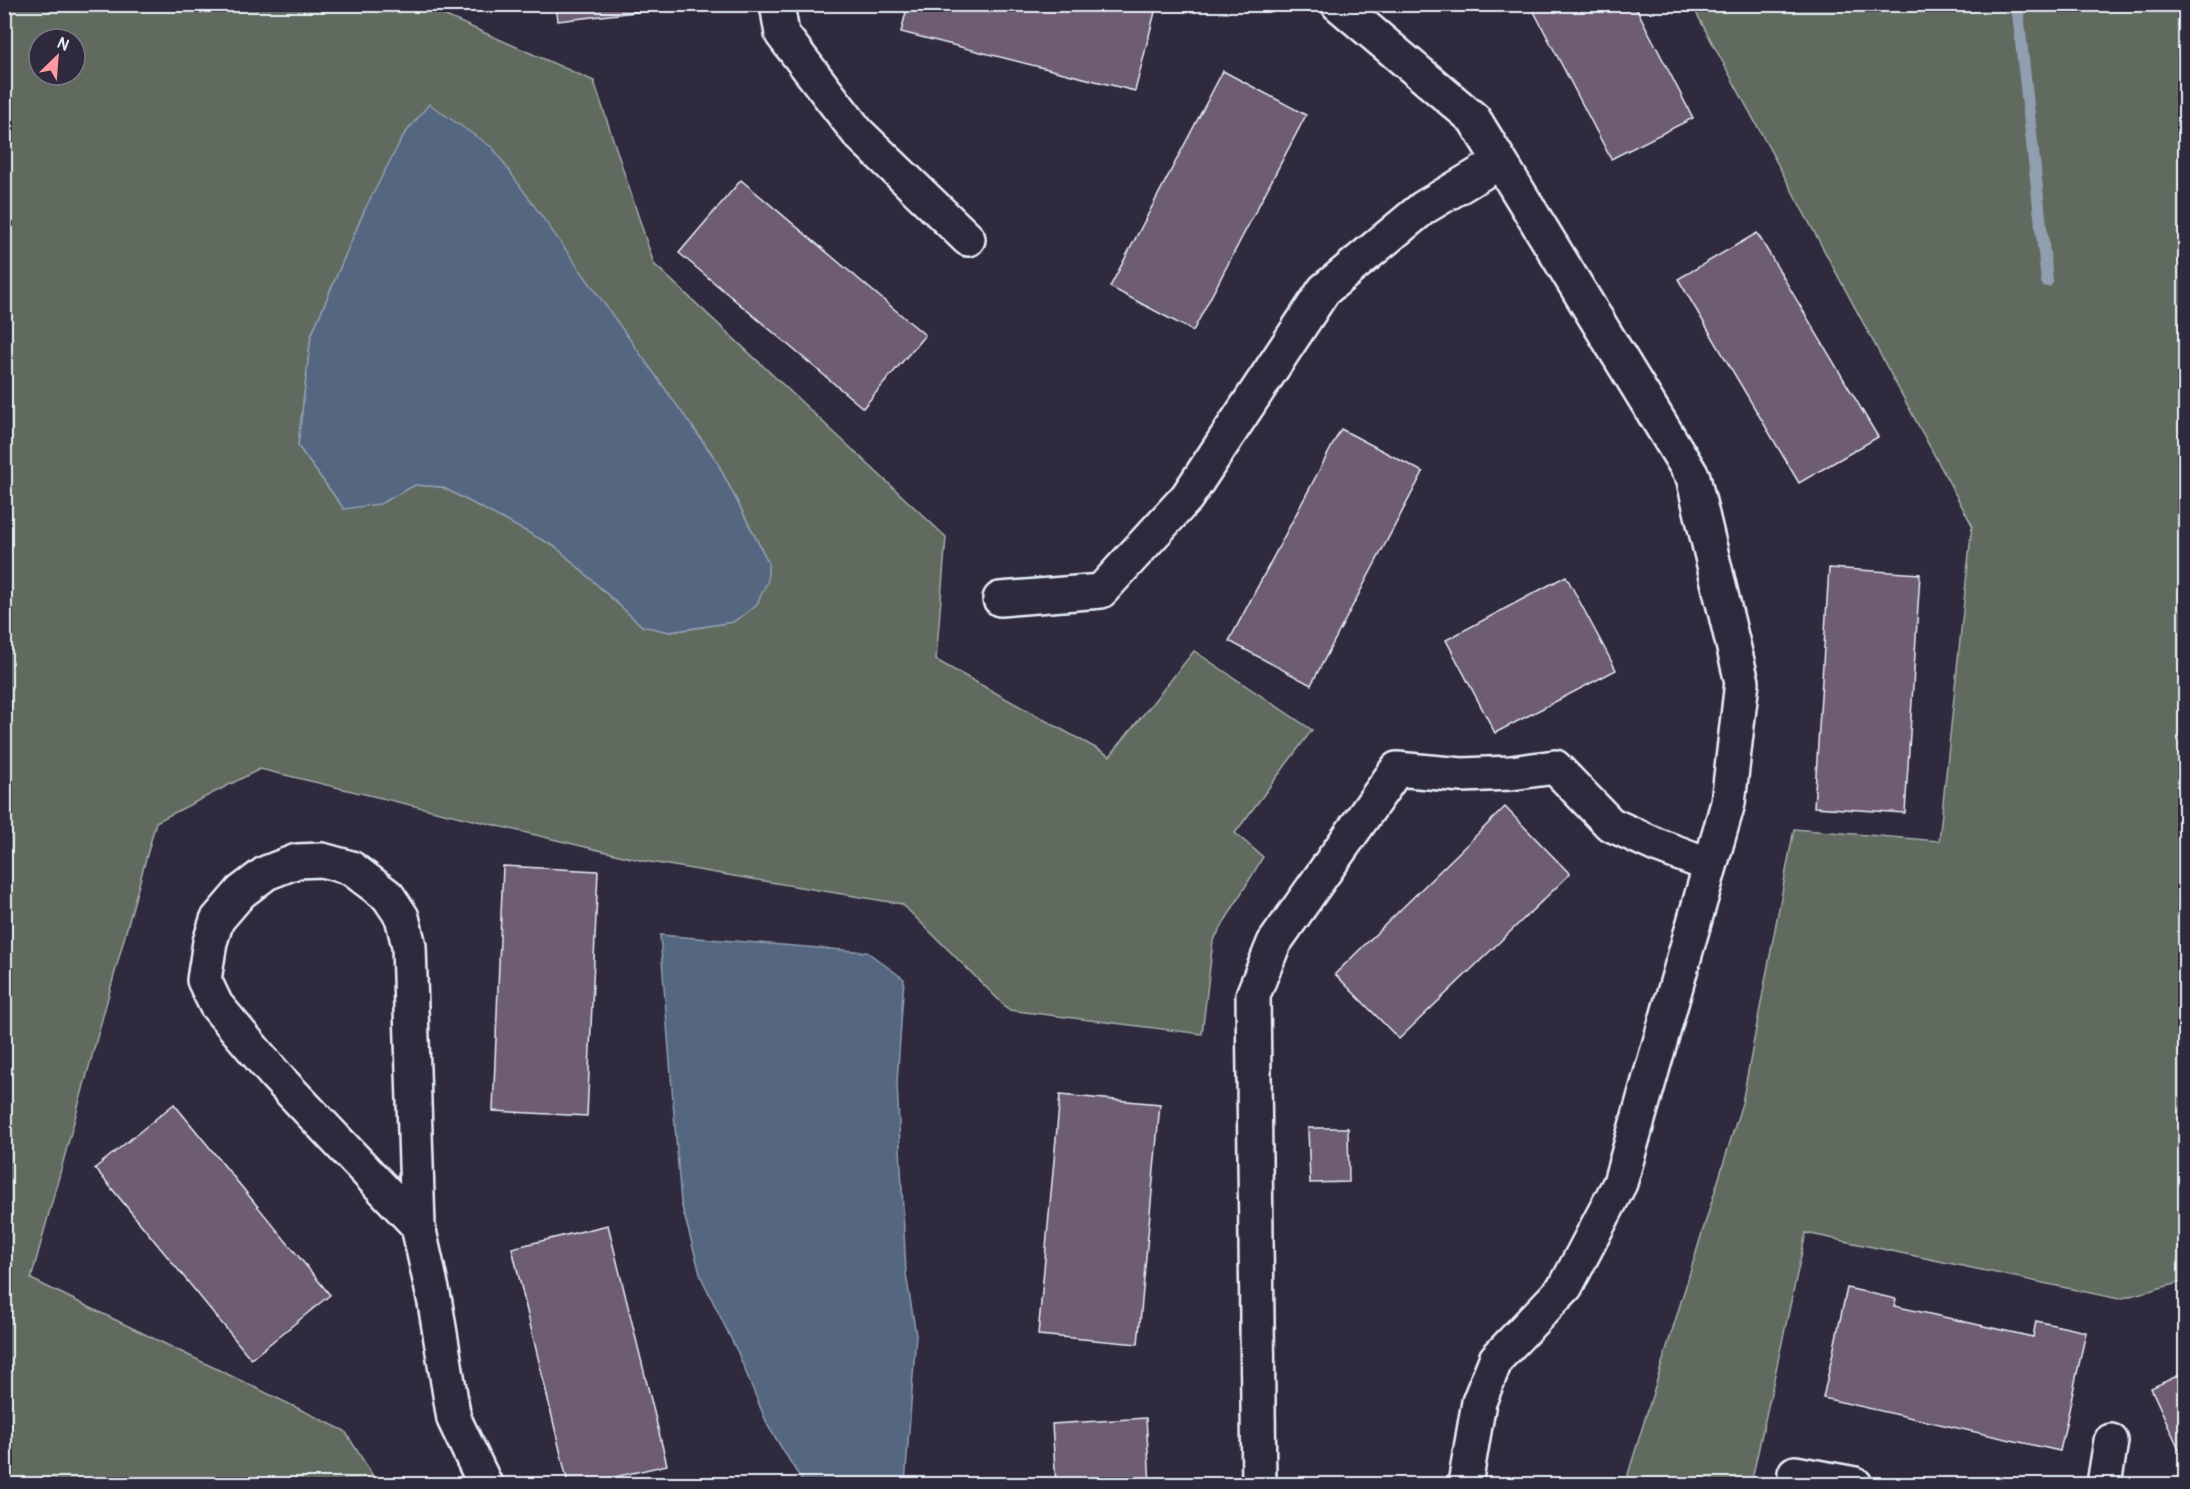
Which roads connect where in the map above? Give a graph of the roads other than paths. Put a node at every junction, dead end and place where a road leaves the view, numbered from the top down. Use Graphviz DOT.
graph roads {
  1 [pos="777,4"];
  2 [pos="1338,4"];
  3 [pos="1500,162"];
  4 [pos="968,239"];
  5 [pos="1000,599"];
  6 [pos="1710,865"];
  7 [pos="418,1226"];
  8 [pos="2111,1441"];
  9 [pos="1795,1473"];
  10 [pos="485,1485"];
  11 [pos="1259,1485"];
  12 [pos="1465,1485"];
  13 [pos="1855,1485"];
  14 [pos="2104,1485"];
  1 -- 4 [label="street"];
  2 -- 3 [label="street"];
  3 -- 5 [label="street"];
  3 -- 6 [label="street"];
  6 -- 11 [label="street"];
  6 -- 12 [label="street"];
  7 -- 7 [label="street"];
  7 -- 10 [label="street"];
  8 -- 14 [label="street"];
  9 -- 13 [label="street"];
}
